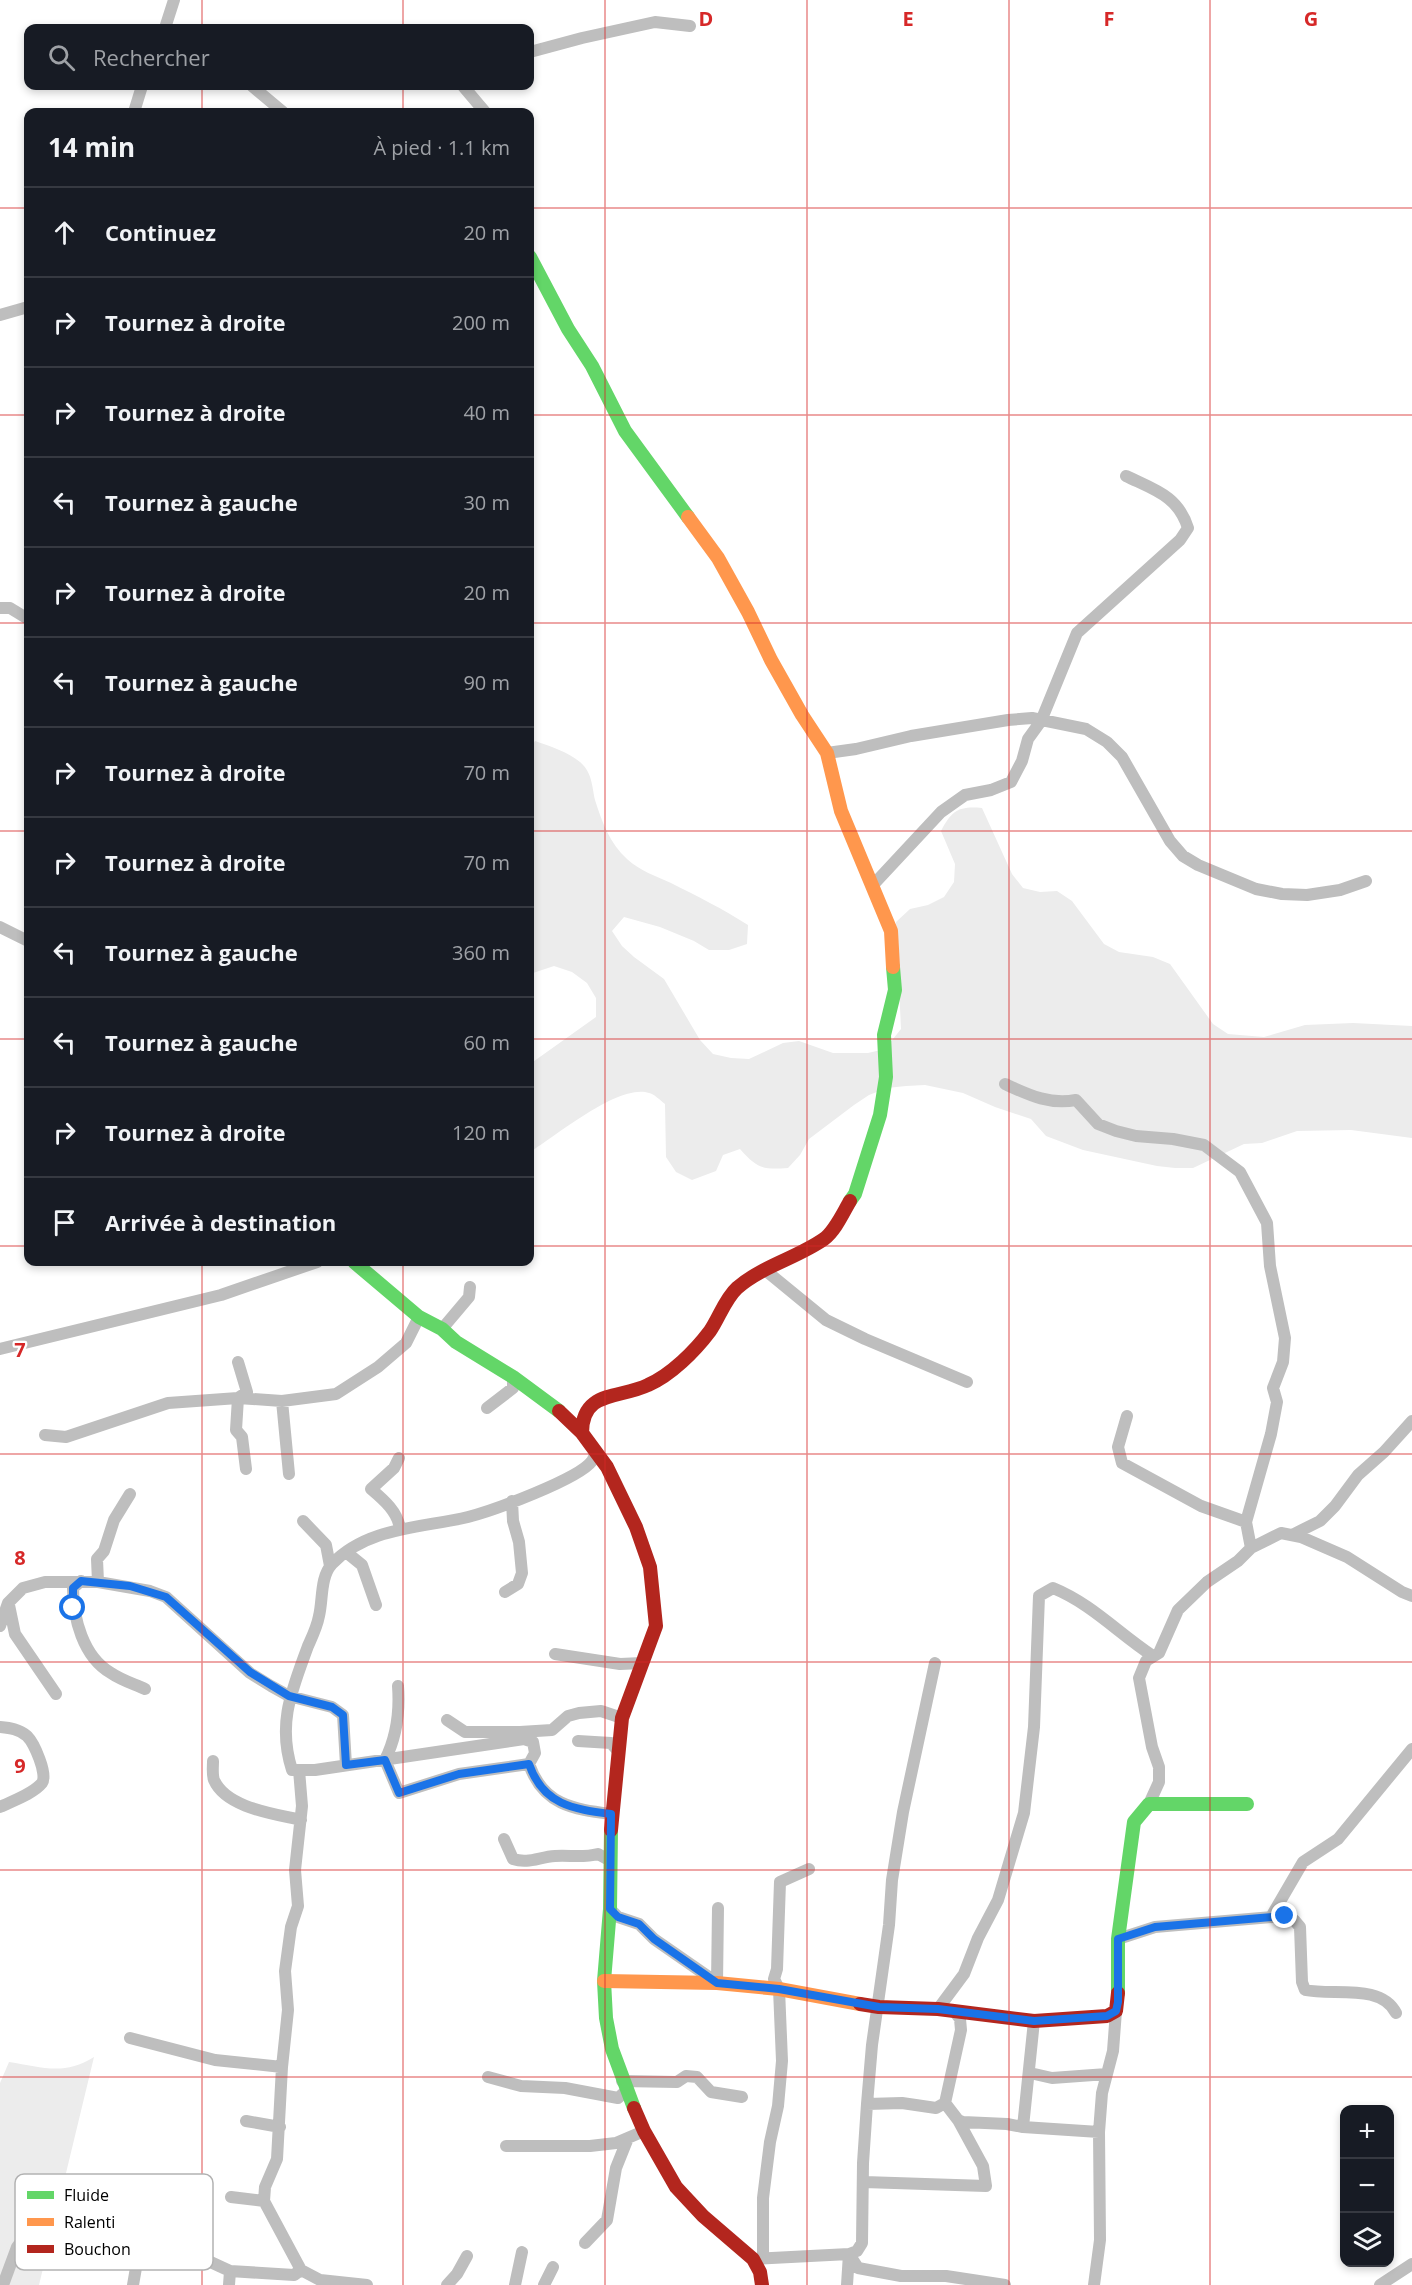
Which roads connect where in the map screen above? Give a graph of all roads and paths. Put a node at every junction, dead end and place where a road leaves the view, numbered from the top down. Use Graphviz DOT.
graph roads {
  1 [pos="174,0"];
  2 [pos="166,24"];
  3 [pos="690,26"];
  4 [pos="534,51"];
  5 [pos="141,90"];
  6 [pos="257,90"];
  7 [pos="466,90"];
  8 [pos="135,108"];
  9 [pos="279,108"];
  10 [pos="482,108"];
  11 [pos="534,265"];
  12 [pos="24,307"];
  13 [pos="0,315"];
  14 [pos="1126,476"];
  15 [pos="0,608"];
  16 [pos="24,617"];
  17 [pos="1041,721"];
  18 [pos="827,753"];
  19 [pos="1366,881"];
  20 [pos="873,885"];
  21 [pos="0,927"];
  22 [pos="24,938"];
  23 [pos="1005,1084"];
  24 [pos="305,1266"];
  25 [pos="359,1266"];
  26 [pos="765,1270"];
  27 [pos="470,1287"];
  28 [pos="419,1317"];
  29 [pos="442,1329"];
  30 [pos="0,1348"];
  31 [pos="238,1362"];
  32 [pos="513,1377"];
  33 [pos="967,1382"];
  34 [pos="238,1398"];
  35 [pos="282,1401"];
  36 [pos="487,1408"];
  37 [pos="1127,1416"];
  38 [pos="1412,1421"];
  39 [pos="582,1433"];
  40 [pos="45,1435"];
  41 [pos="596,1452"];
  42 [pos="399,1458"];
  43 [pos="246,1469"];
  44 [pos="289,1474"];
  45 [pos="130,1494"];
  46 [pos="512,1501"];
  47 [pos="303,1521"];
  48 [pos="1246,1522"];
  49 [pos="400,1529"];
  50 [pos="1292,1535"];
  51 [pos="1251,1548"];
  52 [pos="346,1552"];
  53 [pos="330,1566"];
  54 [pos="81,1581"];
  55 [pos="98,1582"];
  56 [pos="505,1593"];
  57 [pos="1412,1596"];
  58 [pos="8,1603"];
  59 [pos="376,1605"];
  60 [pos="0,1626"];
  61 [pos="555,1654"];
  62 [pos="1153,1656"];
  63 [pos="642,1662"];
  64 [pos="935,1663"];
  65 [pos="398,1686"];
  66 [pos="145,1689"];
  67 [pos="56,1694"];
  68 [pos="289,1696"];
  69 [pos="622,1718"];
  70 [pos="447,1720"];
  71 [pos="0,1727"];
  72 [pos="578,1741"];
  73 [pos="1412,1749"];
  74 [pos="618,1751"];
  75 [pos="385,1760"];
  76 [pos="213,1761"];
  77 [pos="529,1764"];
  78 [pos="346,1765"];
  79 [pos="299,1770"];
  80 [pos="1149,1804"];
  81 [pos="1247,1804"];
  82 [pos="0,1807"];
  83 [pos="611,1814"];
  84 [pos="301,1820"];
  85 [pos="504,1839"];
  86 [pos="609,1860"];
  87 [pos="809,1869"];
  88 [pos="718,1908"];
  89 [pos="610,1909"];
  90 [pos="1271,1917"];
  91 [pos="1118,1939"];
  92 [pos="604,1981"];
  93 [pos="717,1983"];
  94 [pos="779,1989"];
  95 [pos="879,2007"];
  96 [pos="938,2009"];
  97 [pos="954,2011"];
  98 [pos="1116,2011"];
  99 [pos="1396,2013"];
  100 [pos="1034,2021"];
  101 [pos="130,2038"];
  102 [pos="282,2067"];
  103 [pos="1030,2073"];
  104 [pos="1107,2074"];
  105 [pos="489,2077"];
  106 [pos="624,2086"];
  107 [pos="742,2097"];
  108 [pos="945,2103"];
  109 [pos="867,2104"];
  110 [pos="958,2120"];
  111 [pos="246,2121"];
  112 [pos="280,2127"];
  113 [pos="1023,2127"];
  114 [pos="644,2131"];
  115 [pos="1099,2132"];
  116 [pos="627,2138"];
  117 [pos="506,2146"];
  118 [pos="864,2182"];
  119 [pos="231,2197"];
  120 [pos="264,2200"];
  121 [pos="585,2243"];
  122 [pos="15,2252"];
  123 [pos="522,2252"];
  124 [pos="849,2254"];
  125 [pos="467,2256"];
  126 [pos="758,2258"];
  127 [pos="213,2263"];
  128 [pos="1412,2264"];
  129 [pos="553,2267"];
  130 [pos="135,2270"];
  131 [pos="301,2270"];
  132 [pos="230,2271"];
  133 [pos="3,2285"];
  134 [pos="132,2285"];
  135 [pos="229,2285"];
  136 [pos="367,2285"];
  137 [pos="447,2285"];
  138 [pos="515,2285"];
  139 [pos="544,2285"];
  140 [pos="762,2285"];
  141 [pos="848,2285"];
  142 [pos="1005,2285"];
  143 [pos="1094,2285"];
  144 [pos="1380,2285"];
  1 -- 2 [label="street"];
  3 -- 4 [label="street"];
  5 -- 8 [label="street"];
  6 -- 9 [label="street"];
  7 -- 10 [label="street"];
  11 -- 18 [label="street"];
  12 -- 13 [label="street"];
  14 -- 17 [label="street"];
  15 -- 16 [label="street"];
  17 -- 18 [label="street"];
  17 -- 19 [label="street"];
  17 -- 20 [label="street"];
  18 -- 20 [label="street"];
  20 -- 26 [label="street"];
  21 -- 22 [label="street"];
  23 -- 48 [label="street"];
  24 -- 30 [label="street"];
  25 -- 28 [label="street"];
  26 -- 33 [label="street"];
  26 -- 39 [label="street"];
  27 -- 29 [label="street"];
  28 -- 29 [label="street"];
  28 -- 35 [label="street"];
  29 -- 32 [label="street"];
  31 -- 34 [label="street"];
  32 -- 36 [label="street"];
  32 -- 39 [label="street"];
  34 -- 35 [label="street"];
  34 -- 40 [label="street"];
  34 -- 43 [label="street"];
  35 -- 44 [label="street"];
  37 -- 48 [label="street"];
  38 -- 50 [label="street"];
  39 -- 41 [label="street"];
  41 -- 46 [label="street"];
  41 -- 63 [label="street"];
  42 -- 49 [label="street"];
  45 -- 55 [label="street"];
  46 -- 49 [label="street"];
  46 -- 56 [label="street"];
  47 -- 53 [label="street"];
  48 -- 51 [label="street"];
  49 -- 52 [label="street"];
  50 -- 51 [label="street"];
  50 -- 57 [label="street"];
  51 -- 62 [label="street"];
  52 -- 53 [label="street"];
  52 -- 59 [label="street"];
  53 -- 68 [label="street"];
  54 -- 55 [label="street"];
  54 -- 58 [label="street"];
  54 -- 66 [label="street"];
  55 -- 68 [label="street"];
  58 -- 60 [label="street"];
  58 -- 67 [label="street"];
  61 -- 63 [label="street"];
  62 -- 80 [label="street"];
  62 -- 96 [label="street"];
  63 -- 69 [label="street"];
  64 -- 95 [label="street"];
  65 -- 75 [label="street"];
  68 -- 78 [label="street"];
  68 -- 79 [label="street"];
  69 -- 70 [label="street"];
  69 -- 74 [label="street"];
  71 -- 82 [label="street"];
  72 -- 74 [label="street"];
  73 -- 90 [label="street"];
  74 -- 83 [label="street"];
  75 -- 77 [label="street"];
  75 -- 77 [label="street"];
  75 -- 78 [label="street"];
  76 -- 84 [label="street"];
  77 -- 83 [label="street"];
  78 -- 79 [label="street"];
  79 -- 84 [label="street"];
  80 -- 81 [label="street"];
  80 -- 91 [label="street"];
  83 -- 86 [label="street"];
  84 -- 102 [label="street"];
  85 -- 86 [label="street"];
  86 -- 89 [label="street"];
  87 -- 94 [label="street"];
  88 -- 93 [label="street"];
  89 -- 92 [label="street"];
  89 -- 93 [label="street"];
  90 -- 91 [label="street"];
  90 -- 99 [label="street"];
  91 -- 98 [label="street"];
  92 -- 93 [label="street"];
  92 -- 106 [label="street"];
  93 -- 94 [label="street"];
  94 -- 95 [label="street"];
  94 -- 126 [label="street"];
  95 -- 96 [label="street"];
  95 -- 109 [label="street"];
  96 -- 97 [label="street"];
  97 -- 100 [label="street"];
  97 -- 108 [label="street"];
  98 -- 100 [label="street"];
  98 -- 104 [label="street"];
  100 -- 103 [label="street"];
  101 -- 102 [label="street"];
  102 -- 112 [label="street"];
  103 -- 104 [label="street"];
  103 -- 113 [label="street"];
  104 -- 115 [label="street"];
  105 -- 106 [label="street"];
  106 -- 107 [label="street"];
  106 -- 114 [label="street"];
  108 -- 109 [label="street"];
  108 -- 110 [label="street"];
  109 -- 118 [label="street"];
  110 -- 113 [label="street"];
  110 -- 118 [label="street"];
  111 -- 112 [label="street"];
  112 -- 120 [label="street"];
  113 -- 115 [label="street"];
  114 -- 116 [label="street"];
  114 -- 126 [label="street"];
  115 -- 143 [label="street"];
  116 -- 117 [label="street"];
  116 -- 121 [label="street"];
  118 -- 124 [label="street"];
  119 -- 120 [label="street"];
  120 -- 131 [label="street"];
  122 -- 133 [label="street"];
  123 -- 138 [label="street"];
  124 -- 126 [label="street"];
  124 -- 141 [label="street"];
  124 -- 142 [label="street"];
  125 -- 137 [label="street"];
  126 -- 140 [label="street"];
  127 -- 132 [label="street"];
  128 -- 144 [label="street"];
  129 -- 139 [label="street"];
  130 -- 134 [label="street"];
  131 -- 132 [label="street"];
  131 -- 136 [label="street"];
  132 -- 135 [label="street"];
}
